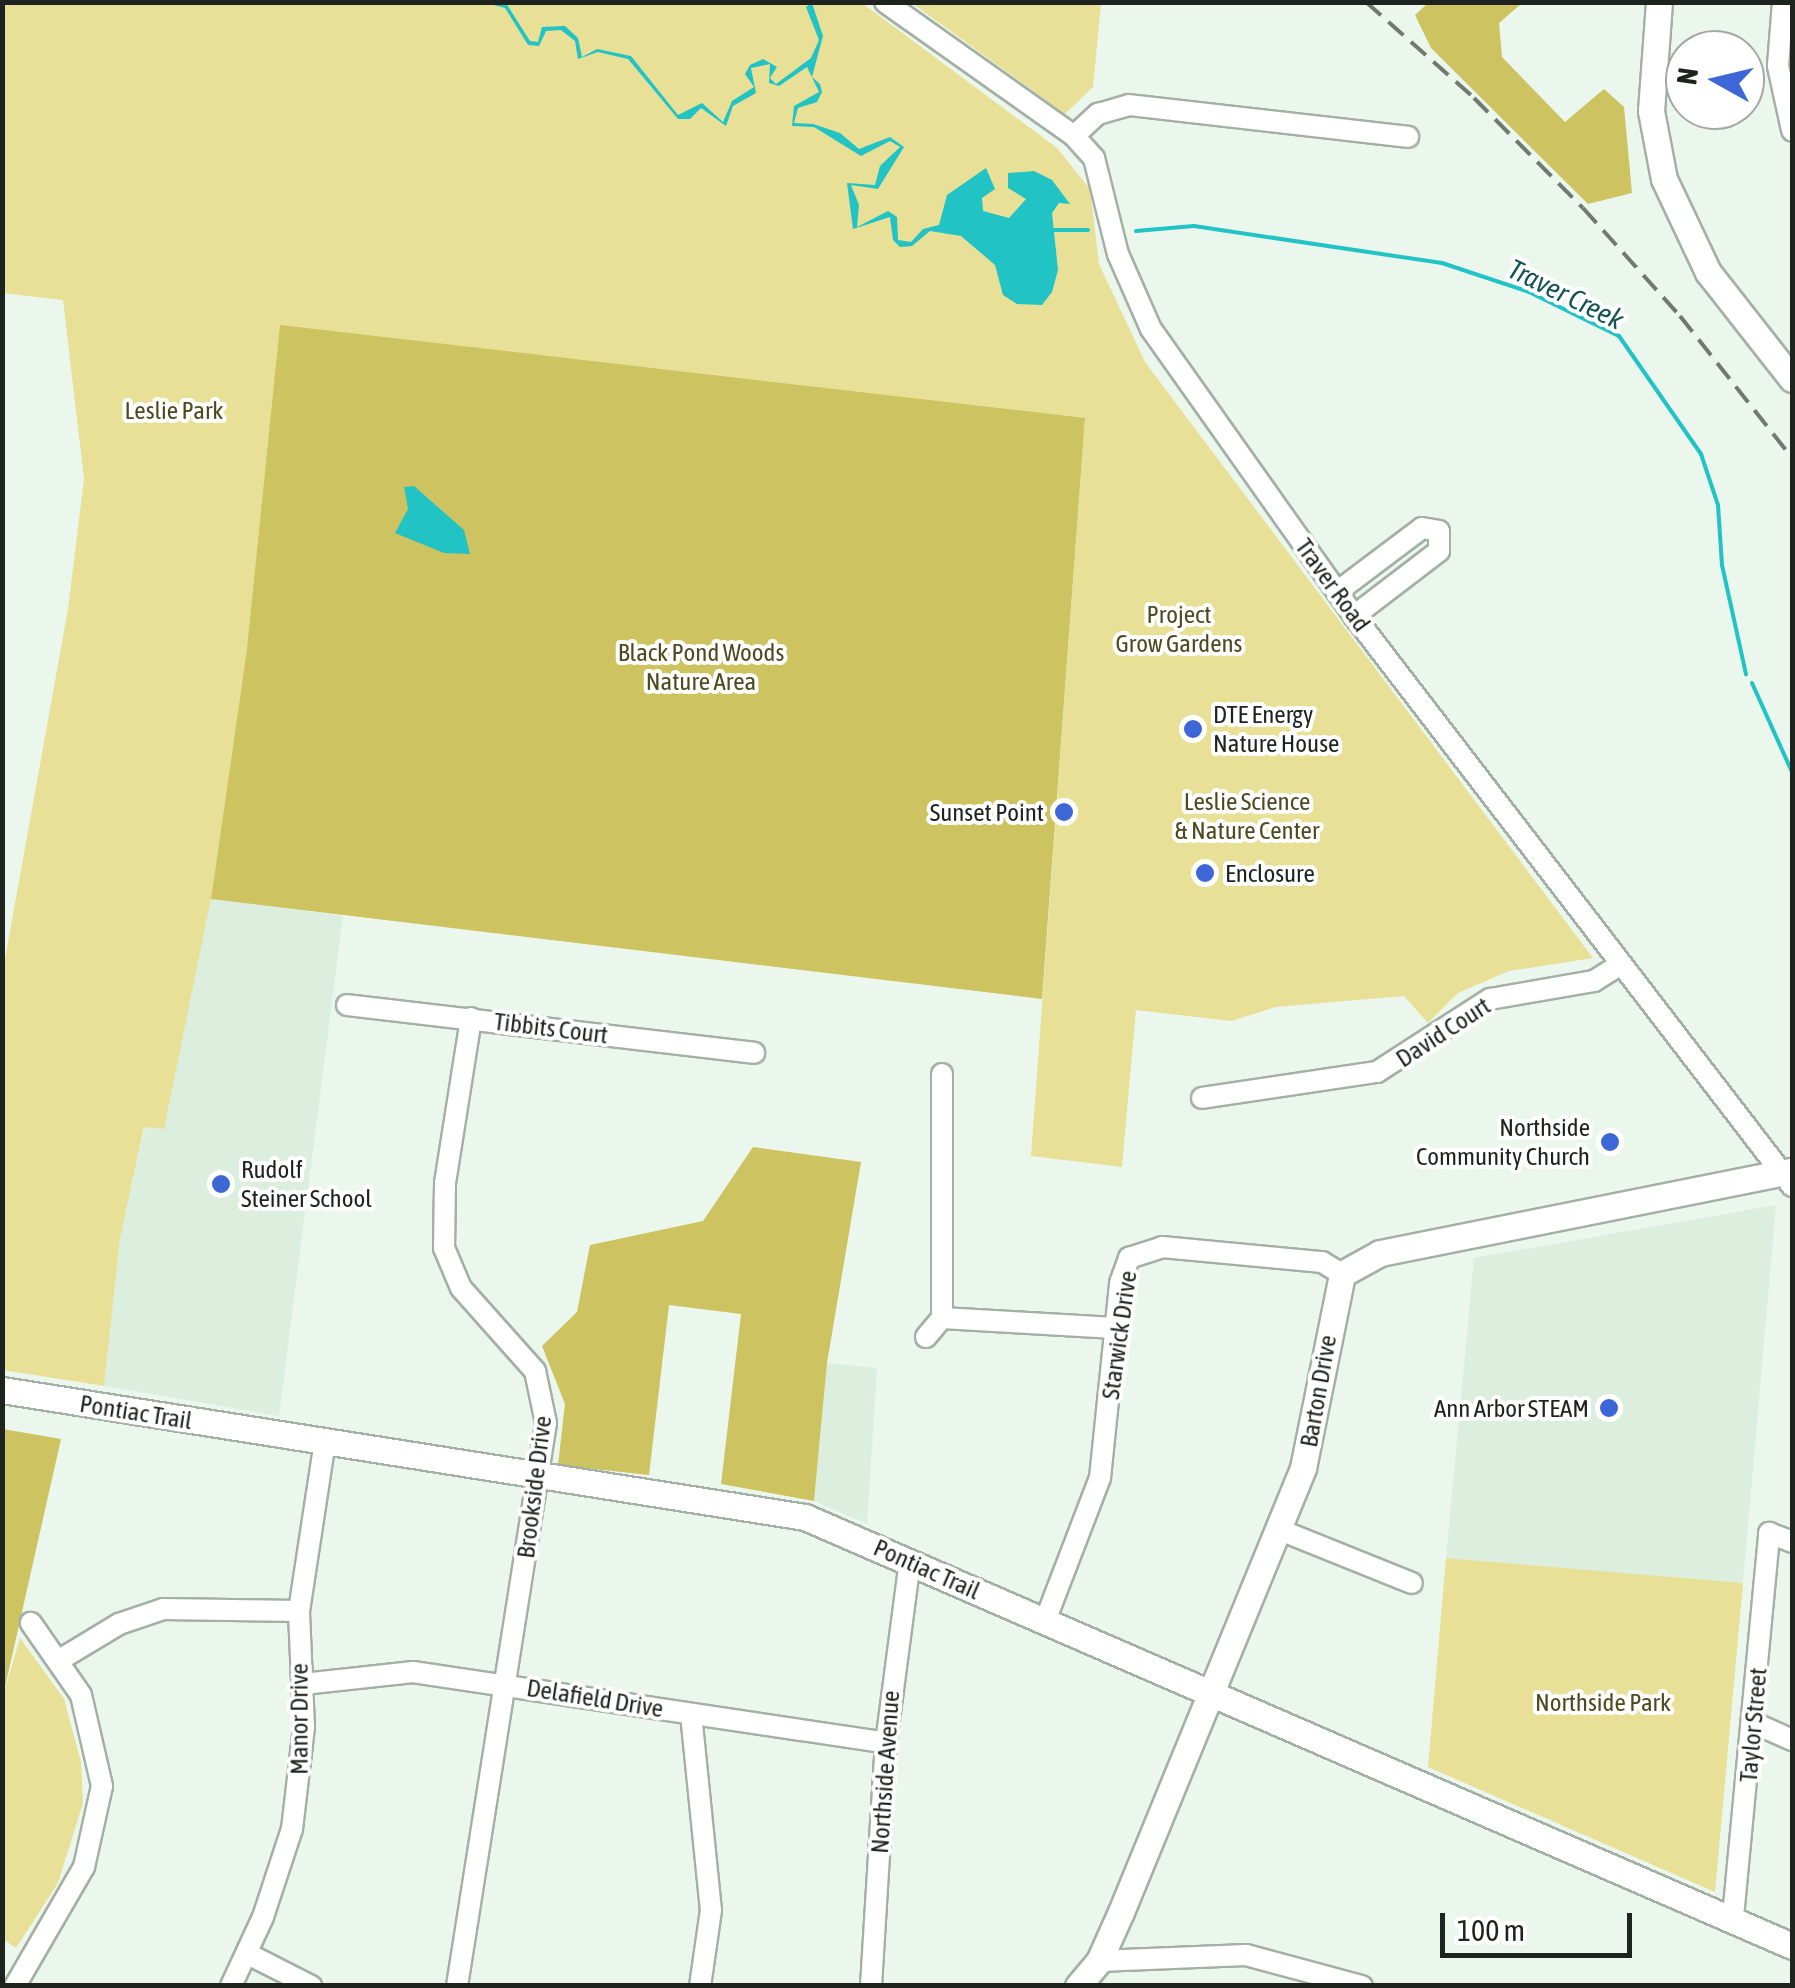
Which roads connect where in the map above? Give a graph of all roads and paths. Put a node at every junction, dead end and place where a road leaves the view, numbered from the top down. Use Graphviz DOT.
graph roads {
  1 [pos="884,2"];
  2 [pos="1659,2"];
  3 [pos="1783,2"];
  4 [pos="1792,130"];
  5 [pos="1074,136"];
  6 [pos="1408,137"];
  7 [pos="1792,379"];
  8 [pos="1336,592"];
  9 [pos="1354,616"];
  10 [pos="1620,964"];
  11 [pos="347,1005"];
  12 [pos="470,1018"];
  13 [pos="754,1053"];
  14 [pos="942,1074"];
  15 [pos="1202,1098"];
  16 [pos="1789,1177"];
  17 [pos="1342,1274"];
  18 [pos="942,1318"];
  19 [pos="1116,1328"];
  20 [pos="926,1337"];
  21 [pos="2,1390"];
  22 [pos="325,1442"];
  23 [pos="539,1475"];
  24 [pos="1280,1530"];
  25 [pos="1792,1542"];
  26 [pos="910,1561"];
  27 [pos="1412,1584"];
  28 [pos="299,1611"];
  29 [pos="1045,1621"];
  30 [pos="30,1623"];
  31 [pos="60,1659"];
  32 [pos="303,1684"];
  33 [pos="505,1684"];
  34 [pos="1212,1691"];
  35 [pos="691,1714"];
  36 [pos="1754,1723"];
  37 [pos="1792,1740"];
  38 [pos="886,1743"];
  39 [pos="1733,1917"];
  40 [pos="1792,1946"];
  41 [pos="248,1954"];
  42 [pos="1100,1960"];
  43 [pos="15,1986"];
  44 [pos="230,1986"];
  45 [pos="312,1986"];
  46 [pos="457,1986"];
  47 [pos="700,1986"];
  48 [pos="871,1986"];
  49 [pos="1078,1986"];
  50 [pos="1362,1986"];
  1 -- 5 [label="street, Traver Road"];
  2 -- 7 [label="main road"];
  3 -- 4 [label="street"];
  5 -- 6 [label="street"];
  5 -- 8 [label="street, Traver Road"];
  8 -- 9 [label="street, Traver Road"];
  8 -- 9 [label="street"];
  9 -- 10 [label="street, Traver Road"];
  10 -- 15 [label="street, David Court"];
  10 -- 16 [label="street, Traver Road"];
  11 -- 12 [label="street, Tibbits Court"];
  12 -- 13 [label="street, Tibbits Court"];
  12 -- 23 [label="street, Brookside Drive"];
  14 -- 18 [label="street"];
  16 -- 17 [label="main road"];
  17 -- 19 [label="street, Starwick Drive"];
  17 -- 24 [label="main road, Barton Drive"];
  18 -- 19 [label="street"];
  18 -- 20 [label="street"];
  19 -- 29 [label="street, Starwick Drive"];
  21 -- 22 [label="main road, Pontiac Trail"];
  22 -- 23 [label="main road, Pontiac Trail"];
  22 -- 28 [label="street, Manor Drive"];
  23 -- 26 [label="main road, Pontiac Trail"];
  23 -- 33 [label="street, Brookside Drive"];
  24 -- 27 [label="street"];
  24 -- 34 [label="main road, Barton Drive"];
  25 -- 36 [label="street, Taylor Street"];
  26 -- 29 [label="main road, Pontiac Trail"];
  26 -- 38 [label="street, Northside Avenue"];
  28 -- 31 [label="street"];
  28 -- 32 [label="street, Manor Drive"];
  29 -- 34 [label="main road, Pontiac Trail"];
  30 -- 31 [label="street"];
  31 -- 43 [label="street"];
  32 -- 33 [label="street, Delafield Drive"];
  32 -- 41 [label="street, Manor Drive"];
  33 -- 35 [label="street, Delafield Drive"];
  33 -- 46 [label="street, Brookside Drive"];
  34 -- 39 [label="main road, Pontiac Trail"];
  34 -- 42 [label="main road, Barton Drive"];
  35 -- 38 [label="street, Delafield Drive"];
  35 -- 47 [label="street"];
  36 -- 37 [label="street"];
  36 -- 39 [label="street, Taylor Street"];
  38 -- 48 [label="street, Northside Avenue"];
  39 -- 40 [label="main road, Pontiac Trail"];
  41 -- 44 [label="street, Manor Drive"];
  41 -- 45 [label="street"];
  42 -- 49 [label="main road, Barton Drive"];
  42 -- 50 [label="street"];
}
